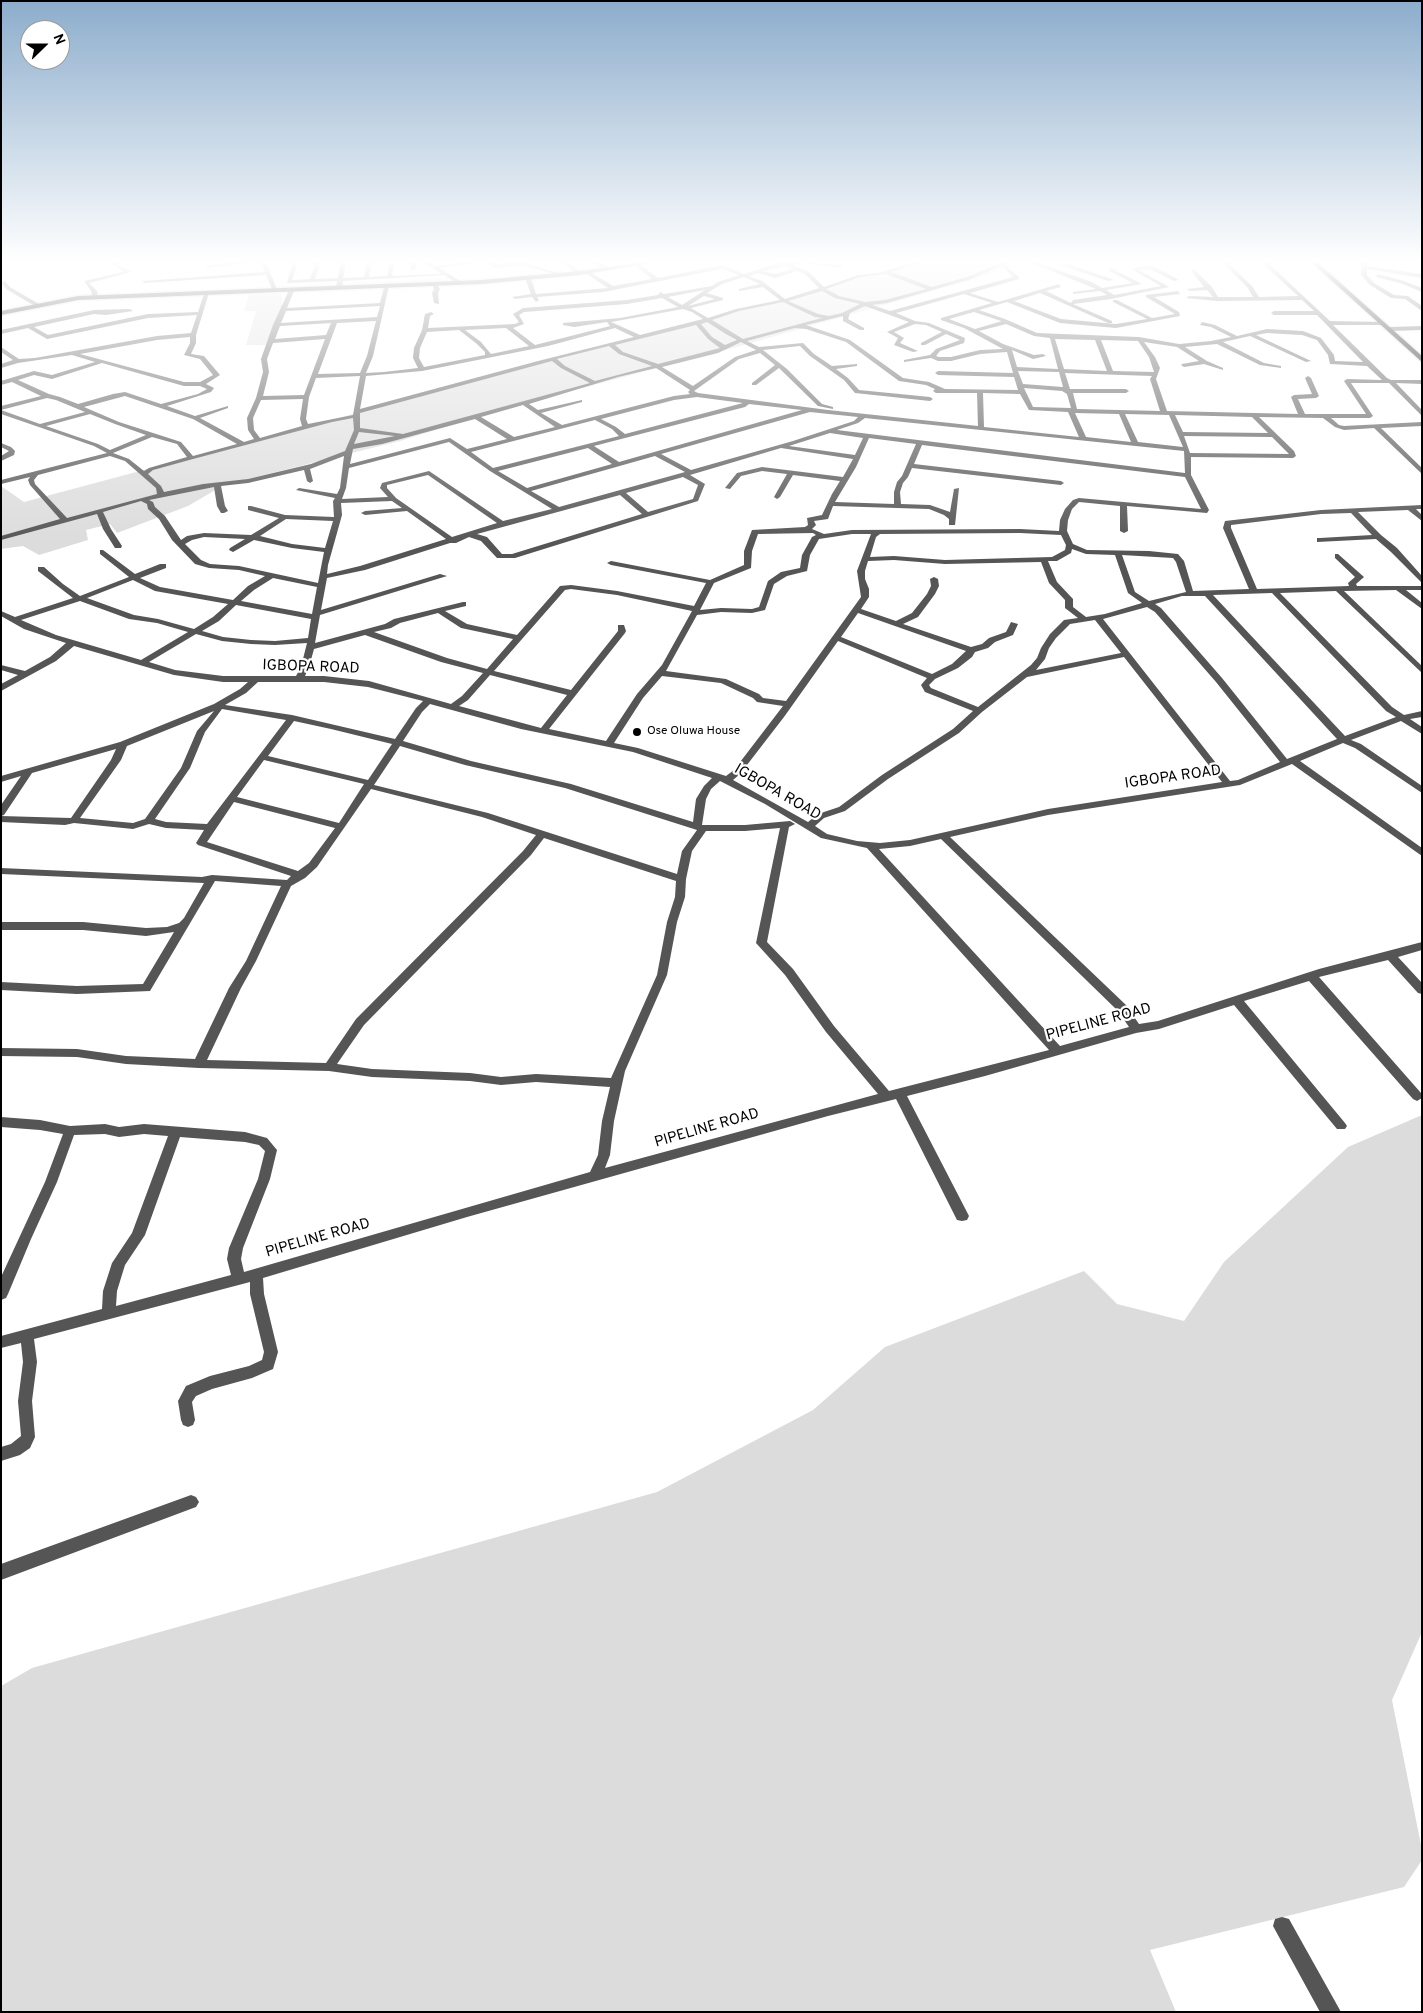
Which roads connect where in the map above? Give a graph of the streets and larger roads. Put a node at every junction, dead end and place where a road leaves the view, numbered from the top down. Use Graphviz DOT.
graph roads {
  1 [pos="11,356"];
  2 [pos="56,356"];
  3 [pos="81,356"];
  4 [pos="188,356"];
  5 [pos="265,356"];
  6 [pos="321,356"];
  7 [pos="370,356"];
  8 [pos="416,356"];
  9 [pos="488,356"];
  10 [pos="529,356"];
  11 [pos="566,356"];
  12 [pos="631,356"];
  13 [pos="700,356"];
  14 [pos="743,356"];
  15 [pos="767,356"];
  16 [pos="813,356"];
  17 [pos="868,356"];
  18 [pos="932,356"];
  19 [pos="964,356"];
  20 [pos="1011,356"];
  21 [pos="1031,356"];
  22 [pos="1043,356"];
  23 [pos="1056,356"];
  24 [pos="1105,356"];
  25 [pos="1151,356"];
  26 [pos="1195,356"];
  27 [pos="1245,356"];
  28 [pos="1297,356"];
  29 [pos="1331,356"];
  30 [pos="1360,356"];
  31 [pos="553,359"];
  32 [pos="18,361"];
  33 [pos="906,361"];
  34 [pos="1308,361"];
  35 [pos="102,362"];
  36 [pos="540,362"];
  37 [pos="1205,362"];
  38 [pos="1368,364"];
  39 [pos="779,365"];
  40 [pos="855,365"];
  41 [pos="1184,365"];
  42 [pos="1,366"];
  43 [pos="656,367"];
  44 [pos="1279,367"];
  45 [pos="831,368"];
  46 [pos="422,369"];
  47 [pos="1221,369"];
  48 [pos="1060,371"];
  49 [pos="1015,372"];
  50 [pos="1111,372"];
  51 [pos="938,373"];
  52 [pos="363,374"];
  53 [pos="1155,374"];
  54 [pos="314,376"];
  55 [pos="1308,378"];
  56 [pos="11,379"];
  57 [pos="1,382"];
  58 [pos="1391,382"];
  59 [pos="1422,382"];
  60 [pos="595,383"];
  61 [pos="201,384"];
  62 [pos="754,384"];
  63 [pos="935,388"];
  64 [pos="693,389"];
  65 [pos="1021,389"];
  66 [pos="1067,391"];
  67 [pos="1126,391"];
  68 [pos="980,392"];
  69 [pos="697,395"];
  70 [pos="47,396"];
  71 [pos="306,397"];
  72 [pos="259,398"];
  73 [pos="580,401"];
  74 [pos="748,402"];
  75 [pos="524,403"];
  76 [pos="79,406"];
  77 [pos="161,406"];
  78 [pos="226,407"];
  79 [pos="808,409"];
  80 [pos="1073,411"];
  81 [pos="2,412"];
  82 [pos="90,412"];
  83 [pos="536,412"];
  84 [pos="842,412"];
  85 [pos="1121,412"];
  86 [pos="1168,413"];
  87 [pos="357,414"];
  88 [pos="1422,414"];
  89 [pos="864,415"];
  90 [pos="1302,415"];
  91 [pos="1324,415"];
  92 [pos="475,416"];
  93 [pos="924,416"];
  94 [pos="1254,416"];
  95 [pos="195,418"];
  96 [pos="597,419"];
  97 [pos="916,421"];
  98 [pos="1422,424"];
  99 [pos="41,426"];
  100 [pos="562,427"];
  101 [pos="1376,427"];
  102 [pos="306,428"];
  103 [pos="981,428"];
  104 [pos="357,430"];
  105 [pos="426,430"];
  106 [pos="827,432"];
  107 [pos="153,434"];
  108 [pos="1182,434"];
  109 [pos="407,435"];
  110 [pos="867,435"];
  111 [pos="1274,435"];
  112 [pos="623,436"];
  113 [pos="1083,439"];
  114 [pos="258,440"];
  115 [pos="450,440"];
  116 [pos="514,440"];
  117 [pos="244,444"];
  118 [pos="919,444"];
  119 [pos="1,445"];
  120 [pos="1136,445"];
  121 [pos="590,446"];
  122 [pos="776,446"];
  123 [pos="349,449"];
  124 [pos="467,451"];
  125 [pos="1187,452"];
  126 [pos="110,453"];
  127 [pos="656,454"];
  128 [pos="857,457"];
  129 [pos="190,458"];
  130 [pos="1,459"];
  131 [pos="617,464"];
  132 [pos="910,466"];
  133 [pos="306,467"];
  134 [pos="346,467"];
  135 [pos="492,470"];
  136 [pos="1422,472"];
  137 [pos="686,473"];
  138 [pos="791,473"];
  139 [pos="35,474"];
  140 [pos="143,474"];
  141 [pos="1188,475"];
  142 [pos="844,480"];
  143 [pos="310,481"];
  144 [pos="1,482"];
  145 [pos="1060,482"];
  146 [pos="217,484"];
  147 [pos="728,488"];
  148 [pos="957,489"];
  149 [pos="299,490"];
  150 [pos="527,490"];
  151 [pos="620,492"];
  152 [pos="777,497"];
  153 [pos="394,498"];
  154 [pos="338,499"];
  155 [pos="154,500"];
  156 [pos="1123,503"];
  157 [pos="832,504"];
  158 [pos="898,505"];
  159 [pos="1422,507"];
  160 [pos="251,508"];
  161 [pos="1410,508"];
  162 [pos="410,509"];
  163 [pos="558,510"];
  164 [pos="99,511"];
  165 [pos="224,511"];
  166 [pos="1353,511"];
  167 [pos="365,513"];
  168 [pos="647,515"];
  169 [pos="285,516"];
  170 [pos="336,519"];
  171 [pos="952,519"];
  172 [pos="1422,519"];
  173 [pos="66,520"];
  174 [pos="502,524"];
  175 [pos="1124,531"];
  176 [pos="800,532"];
  177 [pos="878,532"];
  178 [pos="951,532"];
  179 [pos="1064,534"];
  180 [pos="470,535"];
  181 [pos="823,536"];
  182 [pos="1,538"];
  183 [pos="250,538"];
  184 [pos="1378,538"];
  185 [pos="1320,540"];
  186 [pos="453,541"];
  187 [pos="180,544"];
  188 [pos="1070,545"];
  189 [pos="118,546"];
  190 [pos="233,550"];
  191 [pos="327,550"];
  192 [pos="103,552"];
  193 [pos="1118,553"];
  194 [pos="1338,556"];
  195 [pos="866,559"];
  196 [pos="1044,560"];
  197 [pos="611,563"];
  198 [pos="163,566"];
  199 [pos="41,569"];
  200 [pos="272,575"];
  201 [pos="443,576"];
  202 [pos="323,577"];
  203 [pos="135,578"];
  204 [pos="934,579"];
  205 [pos="1422,581"];
  206 [pos="711,582"];
  207 [pos="321,586"];
  208 [pos="1337,588"];
  209 [pos="1354,588"];
  210 [pos="1398,588"];
  211 [pos="1422,588"];
  212 [pos="1273,590"];
  213 [pos="1254,591"];
  214 [pos="1206,592"];
  215 [pos="1190,593"];
  216 [pos="81,598"];
  217 [pos="236,602"];
  218 [pos="1147,603"];
  219 [pos="463,604"];
  220 [pos="1422,607"];
  221 [pos="857,610"];
  222 [pos="440,611"];
  223 [pos="695,611"];
  224 [pos="1,613"];
  225 [pos="315,616"];
  226 [pos="1097,616"];
  227 [pos="1083,618"];
  228 [pos="14,620"];
  229 [pos="898,623"];
  230 [pos="1014,624"];
  231 [pos="622,627"];
  232 [pos="193,632"];
  233 [pos="366,632"];
  234 [pos="835,637"];
  235 [pos="518,638"];
  236 [pos="72,643"];
  237 [pos="310,643"];
  238 [pos="971,650"];
  239 [pos="1126,654"];
  240 [pos="141,663"];
  241 [pos="1,667"];
  242 [pos="1422,671"];
  243 [pos="489,672"];
  244 [pos="658,673"];
  245 [pos="26,674"];
  246 [pos="1027,674"];
  247 [pos="932,677"];
  248 [pos="298,679"];
  249 [pos="255,680"];
  250 [pos="1,688"];
  251 [pos="574,694"];
  252 [pos="429,700"];
  253 [pos="787,704"];
  254 [pos="217,706"];
  255 [pos="453,707"];
  256 [pos="979,710"];
  257 [pos="1422,714"];
  258 [pos="292,718"];
  259 [pos="1402,718"];
  260 [pos="543,731"];
  261 [pos="1422,731"];
  262 [pos="1343,740"];
  263 [pos="396,743"];
  264 [pos="609,743"];
  265 [pos="123,744"];
  266 [pos="262,757"];
  267 [pos="1290,763"];
  268 [pos="25,773"];
  269 [pos="723,778"];
  270 [pos="1,779"];
  271 [pos="1228,784"];
  272 [pos="369,785"];
  273 [pos="1422,790"];
  274 [pos="231,798"];
  275 [pos="1,814"];
  276 [pos="1,819"];
  277 [pos="74,820"];
  278 [pos="149,821"];
  279 [pos="803,824"];
  280 [pos="785,825"];
  281 [pos="210,827"];
  282 [pos="341,827"];
  283 [pos="700,827"];
  284 [pos="542,834"];
  285 [pos="943,836"];
  286 [pos="870,845"];
  287 [pos="1422,853"];
  288 [pos="1,871"];
  289 [pos="301,876"];
  290 [pos="212,878"];
  291 [pos="681,879"];
  292 [pos="287,883"];
  293 [pos="183,925"];
  294 [pos="1,926"];
  295 [pos="1422,946"];
  296 [pos="1390,955"];
  297 [pos="1310,976"];
  298 [pos="1,986"];
  299 [pos="1422,990"];
  300 [pos="1236,999"];
  301 [pos="1136,1029"];
  302 [pos="1057,1051"];
  303 [pos="1,1052"];
  304 [pos="199,1064"];
  305 [pos="329,1067"];
  306 [pos="617,1082"];
  307 [pos="899,1094"];
  308 [pos="886,1096"];
  309 [pos="1418,1096"];
  310 [pos="1,1122"];
  311 [pos="1341,1126"];
  312 [pos="70,1130"];
  313 [pos="176,1132"];
  314 [pos="604,1156"];
  315 [pos="622,1170"];
  316 [pos="595,1176"];
  317 [pos="962,1216"];
  318 [pos="256,1274"];
  319 [pos="239,1279"];
  320 [pos="1,1294"];
  321 [pos="108,1314"];
  322 [pos="27,1335"];
  323 [pos="1,1342"];
  324 [pos="188,1420"];
  325 [pos="1,1454"];
  326 [pos="191,1502"];
  327 [pos="1,1572"];
  328 [pos="1282,1926"];
  329 [pos="1331,2012"];
  1 -- 32 [label="street"];
  2 -- 32 [label="street"];
  3 -- 35 [label="street"];
  4 -- 61 [label="street"];
  5 -- 72 [label="street"];
  6 -- 54 [label="street"];
  7 -- 52 [label="street"];
  8 -- 46 [label="street"];
  9 -- 46 [label="street"];
  10 -- 36 [label="street"];
  11 -- 31 [label="street"];
  12 -- 43 [label="street"];
  13 -- 43 [label="street"];
  14 -- 64 [label="street"];
  15 -- 39 [label="street"];
  16 -- 45 [label="street"];
  17 -- 63 [label="street"];
  18 -- 19 [label="street"];
  18 -- 33 [label="street"];
  20 -- 49 [label="street"];
  21 -- 22 [label="street"];
  23 -- 48 [label="street"];
  24 -- 50 [label="street"];
  25 -- 53 [label="street"];
  26 -- 37 [label="street"];
  27 -- 44 [label="street"];
  28 -- 34 [label="street"];
  29 -- 38 [label="street"];
  30 -- 38 [label="street"];
  31 -- 36 [label="street"];
  31 -- 60 [label="street"];
  32 -- 42 [label="street"];
  35 -- 56 [label="street"];
  35 -- 61 [label="street"];
  36 -- 87 [label="street"];
  37 -- 41 [label="street"];
  37 -- 47 [label="street"];
  38 -- 58 [label="street"];
  39 -- 62 [label="street"];
  39 -- 84 [label="street"];
  40 -- 45 [label="street"];
  43 -- 60 [label="street"];
  43 -- 64 [label="street"];
  45 -- 63 [label="street"];
  46 -- 52 [label="street"];
  48 -- 49 [label="street"];
  48 -- 50 [label="street"];
  48 -- 66 [label="street"];
  49 -- 51 [label="street"];
  49 -- 65 [label="street"];
  50 -- 53 [label="street"];
  52 -- 54 [label="street"];
  52 -- 87 [label="street"];
  53 -- 86 [label="street"];
  54 -- 71 [label="street"];
  55 -- 90 [label="street"];
  56 -- 57 [label="street"];
  56 -- 70 [label="street"];
  58 -- 59 [label="street"];
  58 -- 88 [label="street"];
  58 -- 91 [label="street"];
  60 -- 75 [label="street"];
  61 -- 77 [label="street"];
  63 -- 68 [label="street"];
  64 -- 69 [label="street"];
  65 -- 66 [label="street"];
  65 -- 68 [label="street"];
  65 -- 80 [label="street"];
  66 -- 67 [label="street"];
  66 -- 80 [label="street"];
  68 -- 103 [label="street"];
  69 -- 74 [label="street"];
  69 -- 96 [label="street"];
  70 -- 76 [label="street"];
  70 -- 81 [label="street"];
  71 -- 72 [label="street"];
  71 -- 102 [label="street"];
  72 -- 114 [label="street"];
  73 -- 83 [label="street"];
  74 -- 79 [label="street"];
  74 -- 112 [label="street"];
  75 -- 83 [label="street"];
  75 -- 92 [label="street"];
  76 -- 77 [label="street"];
  76 -- 82 [label="street"];
  77 -- 95 [label="street"];
  78 -- 95 [label="street"];
  79 -- 84 [label="street"];
  79 -- 127 [label="street"];
  80 -- 85 [label="street"];
  80 -- 113 [label="street"];
  81 -- 99 [label="street"];
  82 -- 99 [label="street"];
  82 -- 107 [label="street"];
  83 -- 100 [label="street"];
  84 -- 89 [label="street"];
  85 -- 86 [label="street"];
  85 -- 120 [label="street"];
  86 -- 94 [label="street"];
  86 -- 108 [label="street"];
  87 -- 102 [label="street"];
  87 -- 104 [label="street"];
  89 -- 97 [label="street"];
  89 -- 106 [label="street"];
  90 -- 91 [label="street"];
  90 -- 94 [label="street"];
  91 -- 101 [label="street"];
  92 -- 105 [label="street"];
  92 -- 116 [label="street"];
  93 -- 97 [label="street"];
  94 -- 111 [label="street"];
  95 -- 117 [label="street"];
  96 -- 100 [label="street"];
  96 -- 112 [label="street"];
  97 -- 103 [label="street"];
  98 -- 101 [label="street"];
  99 -- 126 [label="street"];
  100 -- 116 [label="street"];
  101 -- 136 [label="street"];
  102 -- 114 [label="street"];
  103 -- 113 [label="street"];
  104 -- 109 [label="street"];
  104 -- 123 [label="street"];
  105 -- 109 [label="street"];
  105 -- 115 [label="street"];
  106 -- 110 [label="street"];
  106 -- 122 [label="street"];
  107 -- 126 [label="street"];
  107 -- 129 [label="street"];
  108 -- 111 [label="street"];
  108 -- 125 [label="street"];
  109 -- 123 [label="street"];
  110 -- 118 [label="street"];
  110 -- 128 [label="street"];
  111 -- 125 [label="street"];
  112 -- 121 [label="street"];
  113 -- 120 [label="street"];
  114 -- 117 [label="street"];
  115 -- 124 [label="street"];
  115 -- 134 [label="street"];
  116 -- 124 [label="street"];
  117 -- 129 [label="street"];
  118 -- 132 [label="street"];
  118 -- 141 [label="street"];
  119 -- 130 [label="street"];
  120 -- 125 [label="street"];
  121 -- 131 [label="street"];
  121 -- 135 [label="street"];
  122 -- 128 [label="street"];
  122 -- 137 [label="street"];
  123 -- 133 [label="street"];
  123 -- 134 [label="street"];
  124 -- 135 [label="street"];
  125 -- 141 [label="street"];
  126 -- 139 [label="street"];
  126 -- 140 [label="street"];
  127 -- 131 [label="street"];
  127 -- 137 [label="street"];
  128 -- 142 [label="street"];
  129 -- 140 [label="street"];
  131 -- 150 [label="street"];
  132 -- 145 [label="street"];
  132 -- 158 [label="street"];
  133 -- 143 [label="street"];
  133 -- 146 [label="street"];
  134 -- 154 [label="street"];
  135 -- 150 [label="street"];
  137 -- 151 [label="street"];
  137 -- 168 [label="street"];
  138 -- 142 [label="street"];
  138 -- 147 [label="street"];
  138 -- 152 [label="street"];
  139 -- 144 [label="street"];
  139 -- 173 [label="street"];
  140 -- 155 [label="street"];
  141 -- 156 [label="street"];
  142 -- 157 [label="street"];
  146 -- 155 [label="street"];
  146 -- 165 [label="street"];
  148 -- 171 [label="street"];
  149 -- 154 [label="street"];
  150 -- 163 [label="street"];
  151 -- 163 [label="street"];
  151 -- 168 [label="street"];
  153 -- 154 [label="street"];
  153 -- 162 [label="street"];
  153 -- 174 [label="street"];
  154 -- 170 [label="street"];
  155 -- 164 [label="street"];
  155 -- 187 [label="street"];
  156 -- 175 [label="street"];
  156 -- 179 [label="street"];
  157 -- 158 [label="street"];
  157 -- 176 [label="street"];
  158 -- 171 [label="street"];
  159 -- 161 [label="street"];
  160 -- 169 [label="street"];
  161 -- 166 [label="street"];
  161 -- 172 [label="street"];
  162 -- 167 [label="street"];
  162 -- 186 [label="street"];
  163 -- 174 [label="street"];
  164 -- 173 [label="street"];
  164 -- 189 [label="street"];
  166 -- 184 [label="street"];
  166 -- 213 [label="street"];
  168 -- 180 [label="street"];
  169 -- 170 [label="street"];
  169 -- 183 [label="street"];
  170 -- 191 [label="street"];
  171 -- 178 [label="street"];
  173 -- 182 [label="street"];
  174 -- 180 [label="street"];
  176 -- 181 [label="street"];
  176 -- 206 [label="street"];
  177 -- 178 [label="street"];
  177 -- 181 [label="street"];
  177 -- 195 [label="street"];
  178 -- 179 [label="street"];
  179 -- 188 [label="street"];
  180 -- 186 [label="street"];
  181 -- 223 [label="street"];
  183 -- 187 [label="street"];
  183 -- 190 [label="street"];
  183 -- 191 [label="street"];
  184 -- 185 [label="street"];
  184 -- 205 [label="street"];
  186 -- 202 [label="street"];
  187 -- 200 [label="street"];
  188 -- 193 [label="street"];
  188 -- 196 [label="street"];
  191 -- 202 [label="street"];
  192 -- 203 [label="street"];
  193 -- 215 [label="street"];
  193 -- 218 [label="street"];
  194 -- 209 [label="street"];
  195 -- 196 [label="street"];
  195 -- 221 [label="street"];
  196 -- 227 [label="street"];
  197 -- 206 [label="street"];
  198 -- 203 [label="street"];
  199 -- 216 [label="street"];
  200 -- 207 [label="street"];
  200 -- 217 [label="street"];
  201 -- 225 [label="street"];
  202 -- 207 [label="street"];
  203 -- 216 [label="street"];
  203 -- 217 [label="street"];
  204 -- 229 [label="street"];
  206 -- 223 [label="street"];
  207 -- 225 [label="street"];
  208 -- 209 [label="street"];
  208 -- 212 [label="street"];
  208 -- 242 [label="street"];
  209 -- 210 [label="street"];
  210 -- 211 [label="street"];
  210 -- 220 [label="street"];
  212 -- 213 [label="street"];
  212 -- 259 [label="street"];
  213 -- 214 [label="street"];
  214 -- 215 [label="street"];
  214 -- 262 [label="street"];
  215 -- 218 [label="street"];
  216 -- 228 [label="street"];
  216 -- 232 [label="street"];
  217 -- 225 [label="street"];
  217 -- 232 [label="street"];
  218 -- 226 [label="street"];
  218 -- 267 [label="street"];
  219 -- 222 [label="street"];
  221 -- 229 [label="street"];
  221 -- 234 [label="street"];
  222 -- 233 [label="street"];
  222 -- 235 [label="street"];
  223 -- 235 [label="street"];
  223 -- 244 [label="street"];
  224 -- 228 [label="street, IGBOPA ROAD"];
  225 -- 237 [label="street"];
  226 -- 227 [label="street"];
  226 -- 239 [label="street"];
  227 -- 246 [label="street"];
  228 -- 236 [label="street, IGBOPA ROAD"];
  229 -- 238 [label="street"];
  230 -- 238 [label="street"];
  231 -- 251 [label="street"];
  232 -- 237 [label="street"];
  232 -- 240 [label="street"];
  233 -- 237 [label="street"];
  233 -- 243 [label="street"];
  234 -- 247 [label="street"];
  234 -- 253 [label="street"];
  235 -- 243 [label="street"];
  236 -- 240 [label="street, IGBOPA ROAD"];
  236 -- 245 [label="street"];
  237 -- 248 [label="street"];
  238 -- 247 [label="street"];
  239 -- 246 [label="street"];
  239 -- 271 [label="street"];
  240 -- 249 [label="street, IGBOPA ROAD"];
  241 -- 245 [label="street"];
  243 -- 251 [label="street"];
  243 -- 255 [label="street"];
  244 -- 253 [label="street"];
  244 -- 264 [label="street"];
  245 -- 250 [label="street"];
  246 -- 256 [label="street"];
  247 -- 256 [label="street"];
  248 -- 249 [label="street, IGBOPA ROAD"];
  248 -- 252 [label="street, IGBOPA ROAD"];
  249 -- 254 [label="street"];
  251 -- 260 [label="street"];
  252 -- 255 [label="street, IGBOPA ROAD"];
  252 -- 263 [label="street"];
  253 -- 269 [label="street"];
  254 -- 258 [label="street"];
  254 -- 265 [label="street"];
  254 -- 278 [label="street"];
  255 -- 260 [label="street, IGBOPA ROAD"];
  256 -- 279 [label="street"];
  257 -- 259 [label="street, IGBOPA ROAD"];
  258 -- 263 [label="street"];
  258 -- 266 [label="street"];
  259 -- 261 [label="street"];
  259 -- 262 [label="street, IGBOPA ROAD"];
  260 -- 264 [label="street, IGBOPA ROAD"];
  262 -- 267 [label="street, IGBOPA ROAD"];
  262 -- 273 [label="street"];
  263 -- 272 [label="street"];
  263 -- 283 [label="street"];
  264 -- 269 [label="street, IGBOPA ROAD"];
  265 -- 268 [label="street"];
  265 -- 277 [label="street"];
  266 -- 272 [label="street"];
  266 -- 274 [label="street"];
  267 -- 271 [label="street, IGBOPA ROAD"];
  267 -- 287 [label="street"];
  268 -- 270 [label="street"];
  268 -- 275 [label="street"];
  269 -- 279 [label="street, IGBOPA ROAD"];
  269 -- 283 [label="street"];
  271 -- 285 [label="street, IGBOPA ROAD"];
  272 -- 282 [label="street"];
  272 -- 284 [label="street"];
  274 -- 281 [label="street"];
  274 -- 282 [label="street"];
  276 -- 277 [label="street"];
  277 -- 278 [label="street"];
  278 -- 281 [label="street"];
  279 -- 280 [label="street"];
  279 -- 286 [label="street, IGBOPA ROAD"];
  280 -- 283 [label="street"];
  280 -- 308 [label="street"];
  281 -- 289 [label="street"];
  282 -- 289 [label="street"];
  283 -- 291 [label="street"];
  284 -- 291 [label="street"];
  284 -- 305 [label="street"];
  285 -- 286 [label="street, IGBOPA ROAD"];
  285 -- 301 [label="street"];
  286 -- 302 [label="street"];
  288 -- 290 [label="street"];
  289 -- 292 [label="street"];
  290 -- 292 [label="street"];
  290 -- 293 [label="street"];
  291 -- 306 [label="street"];
  292 -- 304 [label="street"];
  293 -- 294 [label="street"];
  293 -- 298 [label="street"];
  295 -- 296 [label="street, PIPELINE ROAD"];
  296 -- 297 [label="street, PIPELINE ROAD"];
  296 -- 299 [label="street"];
  297 -- 300 [label="street, PIPELINE ROAD"];
  297 -- 309 [label="street"];
  300 -- 301 [label="street, PIPELINE ROAD"];
  300 -- 311 [label="street"];
  301 -- 302 [label="street, PIPELINE ROAD"];
  302 -- 307 [label="street, PIPELINE ROAD"];
  303 -- 304 [label="street"];
  304 -- 305 [label="street"];
  305 -- 306 [label="street"];
  306 -- 314 [label="street"];
  307 -- 308 [label="street, PIPELINE ROAD"];
  307 -- 317 [label="street"];
  308 -- 315 [label="street, PIPELINE ROAD"];
  310 -- 312 [label="street"];
  312 -- 313 [label="street"];
  312 -- 320 [label="street"];
  313 -- 319 [label="street"];
  313 -- 321 [label="street"];
  314 -- 315 [label="street"];
  314 -- 316 [label="street"];
  315 -- 316 [label="street, PIPELINE ROAD"];
  316 -- 318 [label="street, PIPELINE ROAD"];
  318 -- 319 [label="street, PIPELINE ROAD"];
  318 -- 324 [label="street"];
  319 -- 321 [label="street, PIPELINE ROAD"];
  321 -- 322 [label="street, PIPELINE ROAD"];
  322 -- 323 [label="street, PIPELINE ROAD"];
  322 -- 325 [label="street"];
  326 -- 327 [label="street"];
  328 -- 329 [label="street"];
}
